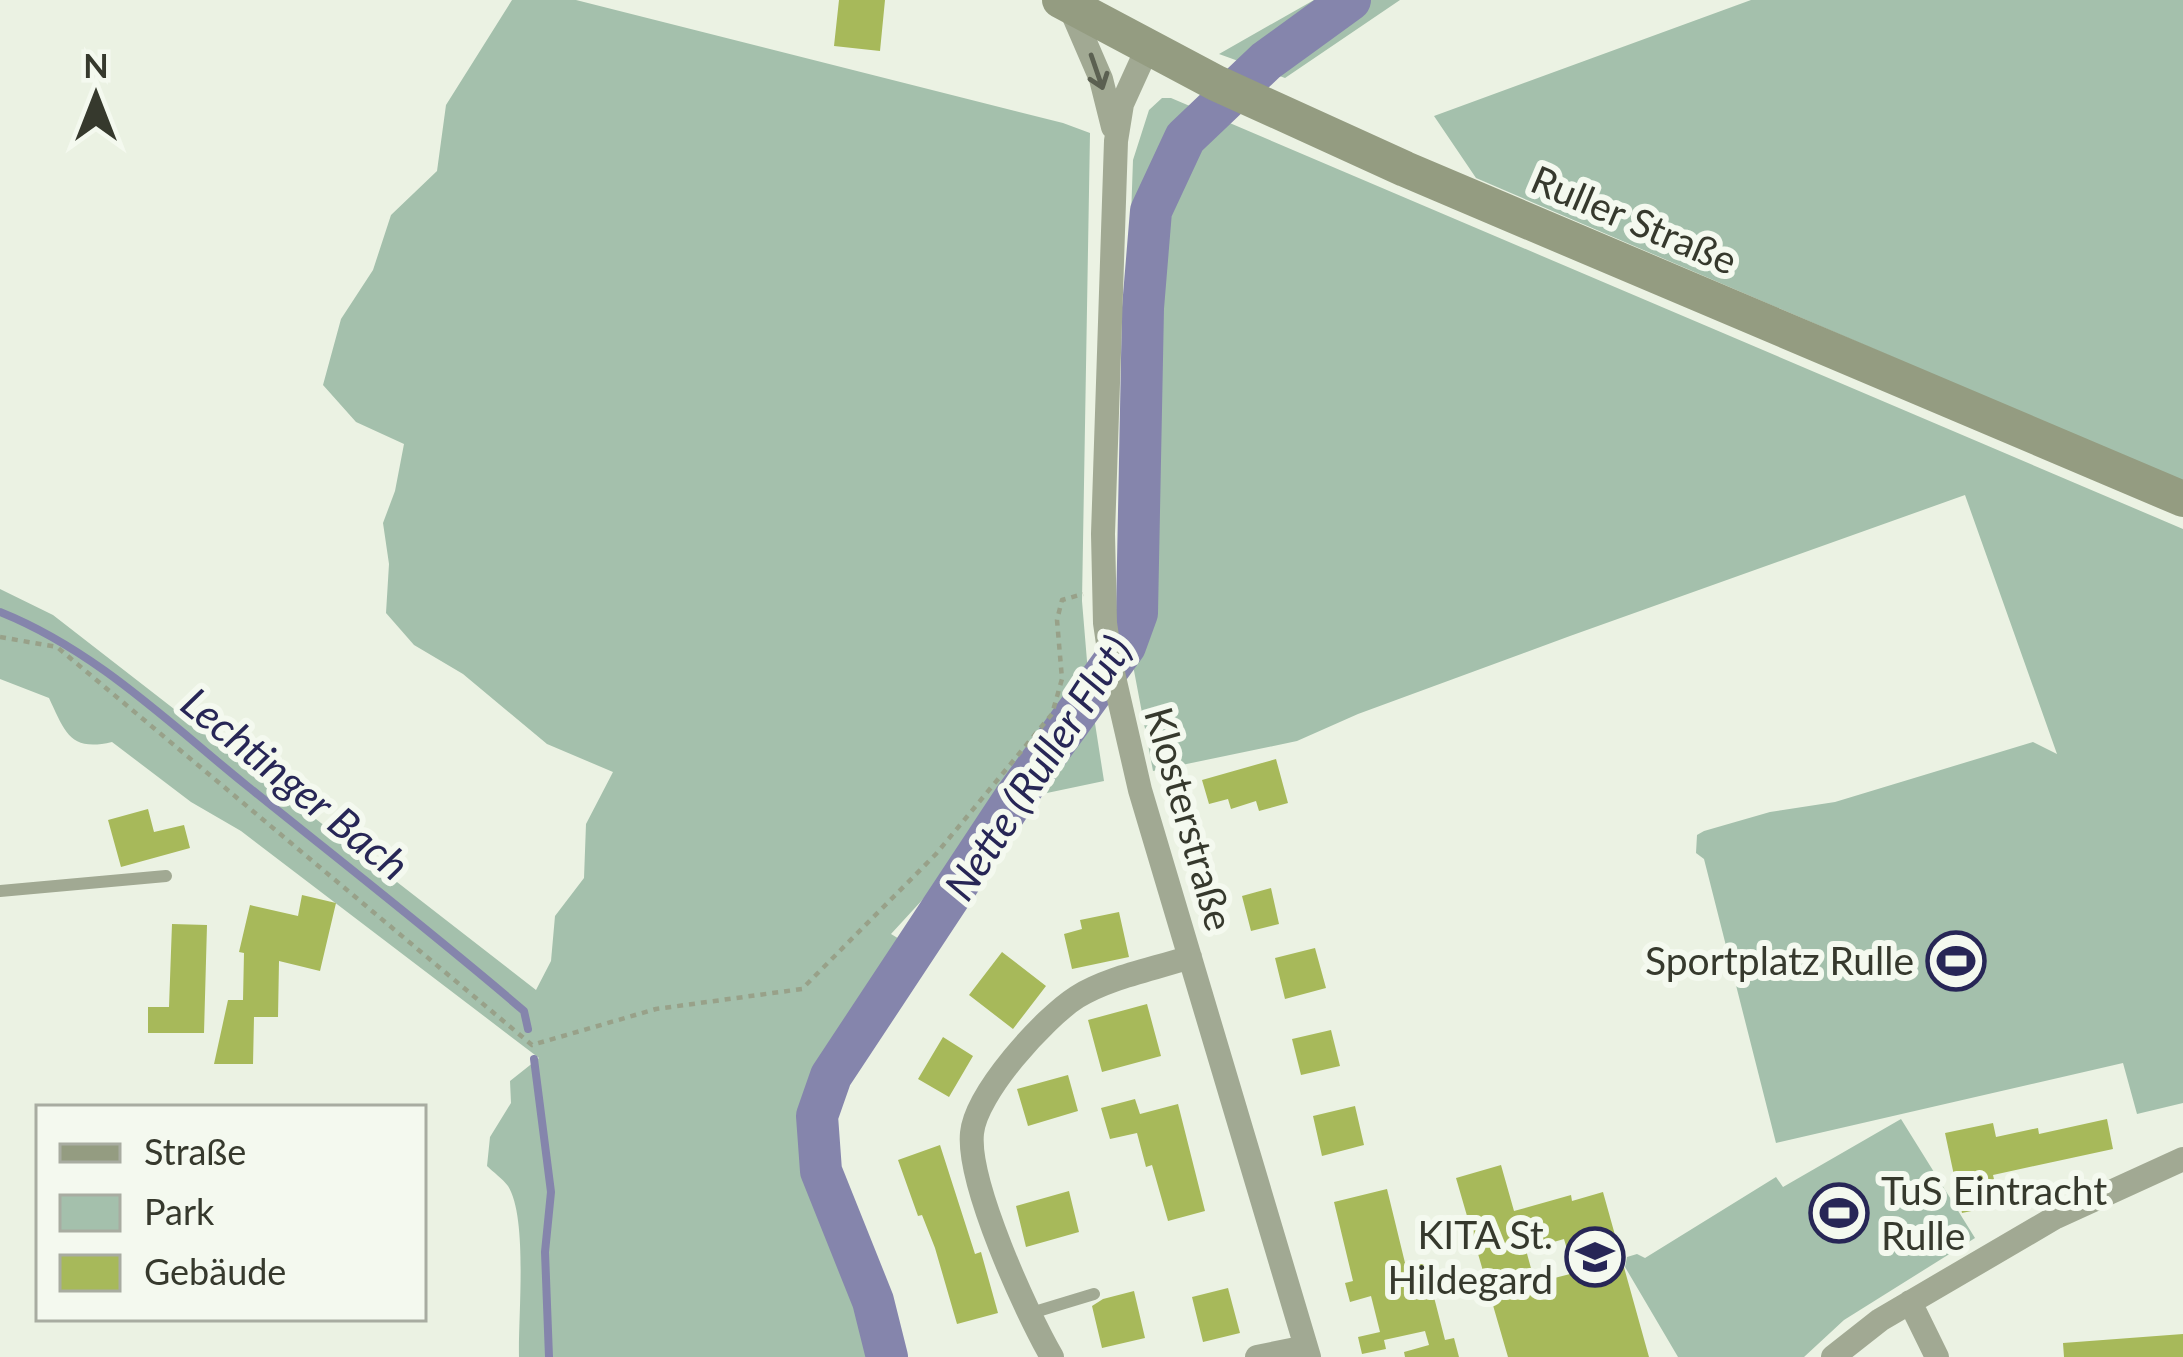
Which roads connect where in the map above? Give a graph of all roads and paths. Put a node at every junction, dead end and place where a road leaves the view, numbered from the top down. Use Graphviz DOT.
graph roads {
  1 [pos="1065,2"];
  2 [pos="1147,49"];
  3 [pos="1116,141"];
  4 [pos="2183,499"];
  5 [pos="1103,593"];
  6 [pos="0,637"];
  7 [pos="166,876"];
  8 [pos="0,892"];
  9 [pos="1190,957"];
  10 [pos="2183,1159"];
  11 [pos="1094,1294"];
  12 [pos="1910,1302"];
  13 [pos="1027,1314"];
  14 [pos="1308,1352"];
  15 [pos="1052,1357"];
  16 [pos="1257,1357"];
  17 [pos="1833,1357"];
  18 [pos="1937,1357"];
  1 -- 2 [label="main road, Ruller Straße"];
  1 -- 3 [label="street, Klosterstraße, one-way"];
  2 -- 3 [label="street, Klosterstraße"];
  2 -- 4 [label="main road, Ruller Straße"];
  3 -- 5 [label="street, Klosterstraße"];
  5 -- 6 [label="path"];
  5 -- 9 [label="street, Klosterstraße"];
  7 -- 8 [label="lane"];
  9 -- 13 [label="street"];
  9 -- 14 [label="street, Klosterstraße"];
  10 -- 12 [label="street"];
  11 -- 13 [label="lane"];
  12 -- 17 [label="street"];
  12 -- 18 [label="street"];
  13 -- 15 [label="street"];
  14 -- 16 [label="street"];
}
